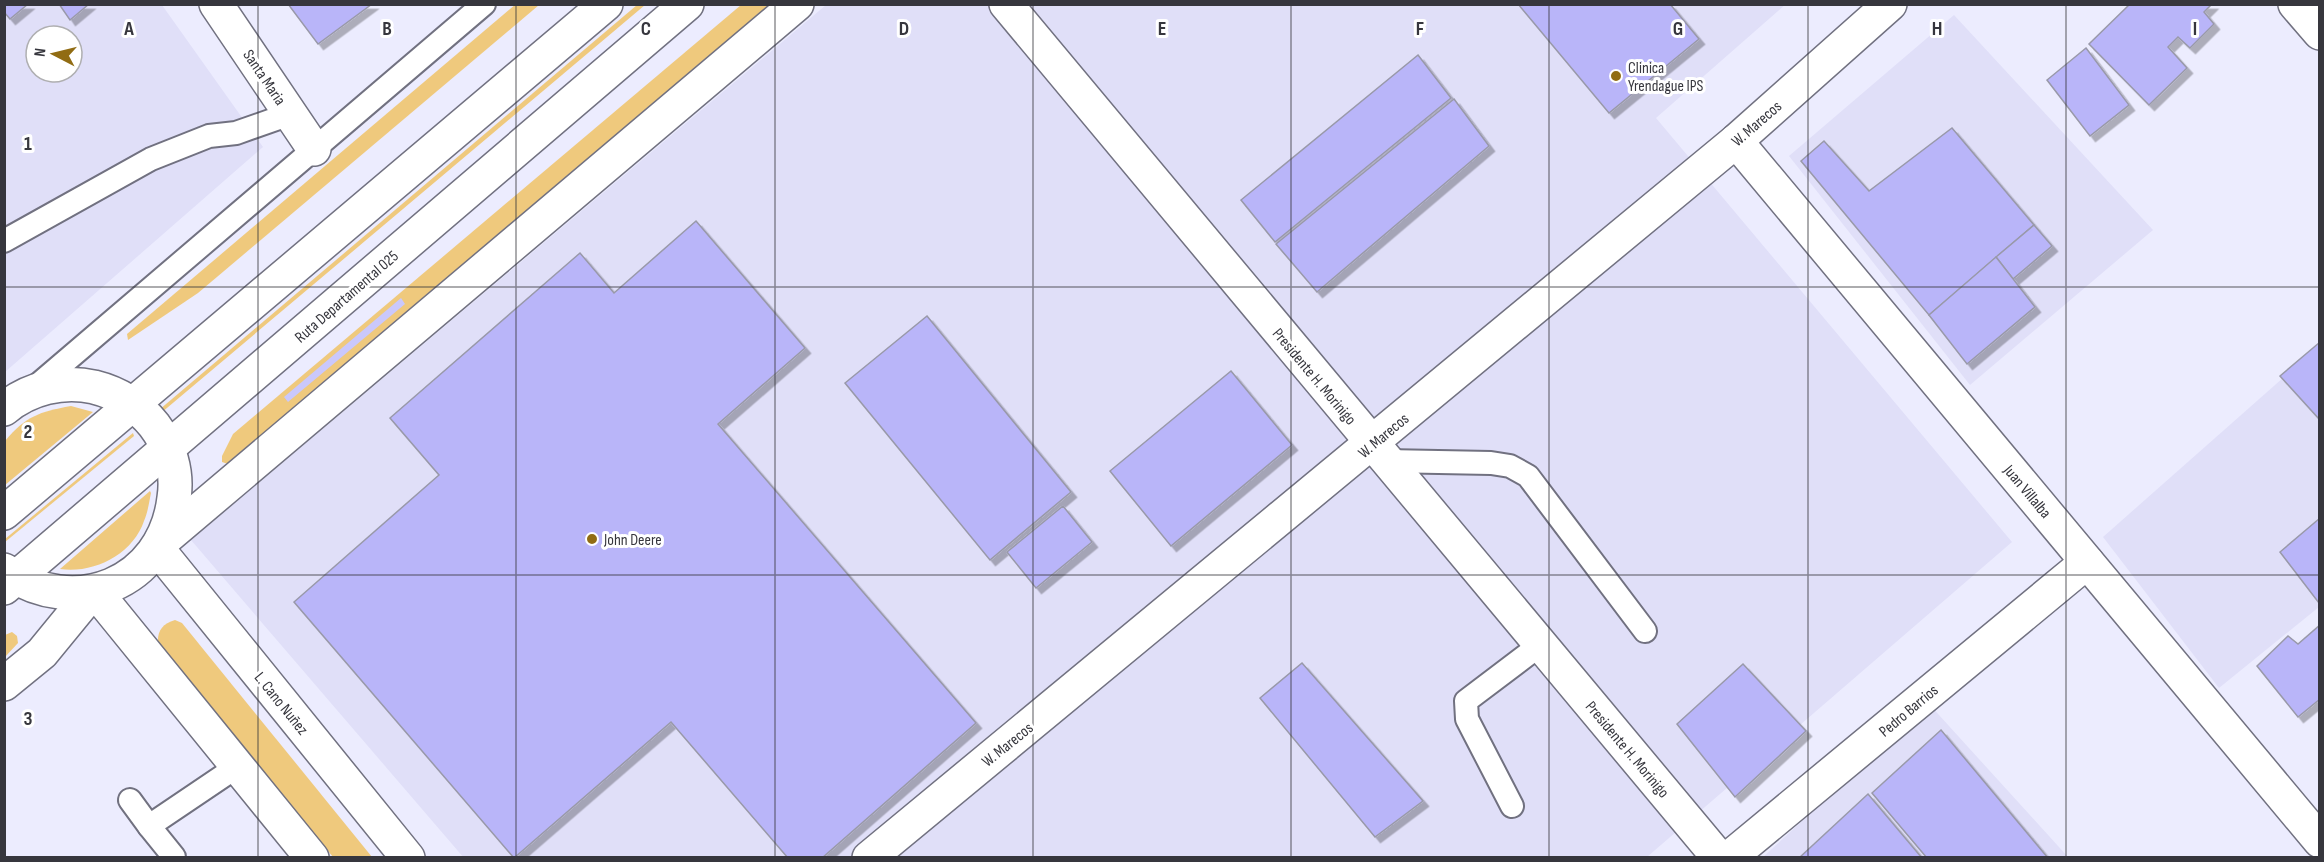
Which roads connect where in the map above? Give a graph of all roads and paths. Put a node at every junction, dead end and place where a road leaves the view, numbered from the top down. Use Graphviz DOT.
graph roads {
  1 [pos="216,4"];
  2 [pos="484,4"];
  3 [pos="606,4"];
  4 [pos="687,4"];
  5 [pos="797,4"];
  6 [pos="1006,4"];
  7 [pos="1890,4"];
  8 [pos="2295,4"];
  9 [pos="2319,33"];
  10 [pos="290,114"];
  11 [pos="1736,141"];
  12 [pos="314,149"];
  13 [pos="4,241"];
  14 [pos="16,401"];
  15 [pos="134,404"];
  16 [pos="168,448"];
  17 [pos="1379,452"];
  18 [pos="4,513"];
  19 [pos="159,546"];
  20 [pos="2086,562"];
  21 [pos="8,578"];
  22 [pos="94,591"];
  23 [pos="1645,631"];
  24 [pos="1540,645"];
  25 [pos="4,684"];
  26 [pos="238,766"];
  27 [pos="130,800"];
  28 [pos="1512,806"];
  29 [pos="149,826"];
  30 [pos="2319,842"];
  31 [pos="174,857"];
  32 [pos="312,858"];
  33 [pos="408,858"];
  34 [pos="869,858"];
  35 [pos="1719,858"];
  36 [pos="1729,858"];
  1 -- 10 [label="main road, Santa Maria"];
  2 -- 12 [label="lane"];
  3 -- 15 [label="main road"];
  4 -- 16 [label="main road, Ruta Departamental 025"];
  5 -- 19 [label="main road"];
  6 -- 17 [label="main road, Presidente H. Morinigo"];
  7 -- 11 [label="main road, W. Marecos"];
  8 -- 9 [label="main road"];
  10 -- 12 [label="main road, Santa Maria"];
  10 -- 13 [label="lane"];
  11 -- 17 [label="main road, W. Marecos"];
  11 -- 20 [label="main road, Juan Villalba"];
  12 -- 14 [label="lane"];
  14 -- 15 [label="main road"];
  15 -- 16 [label="main road"];
  15 -- 18 [label="main road"];
  16 -- 19 [label="main road"];
  16 -- 21 [label="main road, Ruta Departamental 025"];
  17 -- 23 [label="lane"];
  17 -- 24 [label="main road, Presidente H. Morinigo"];
  17 -- 34 [label="main road, W. Marecos"];
  19 -- 22 [label="main road"];
  19 -- 33 [label="main road, L. Cano Nuñez"];
  20 -- 30 [label="main road, Juan Villalba"];
  20 -- 36 [label="main road, Pedro Barrios"];
  21 -- 22 [label="main road"];
  22 -- 25 [label="main road"];
  22 -- 26 [label="main road"];
  24 -- 28 [label="lane"];
  24 -- 35 [label="main road, Presidente H. Morinigo"];
  26 -- 29 [label="lane"];
  26 -- 32 [label="main road"];
  27 -- 29 [label="lane"];
  29 -- 31 [label="lane"];
}
